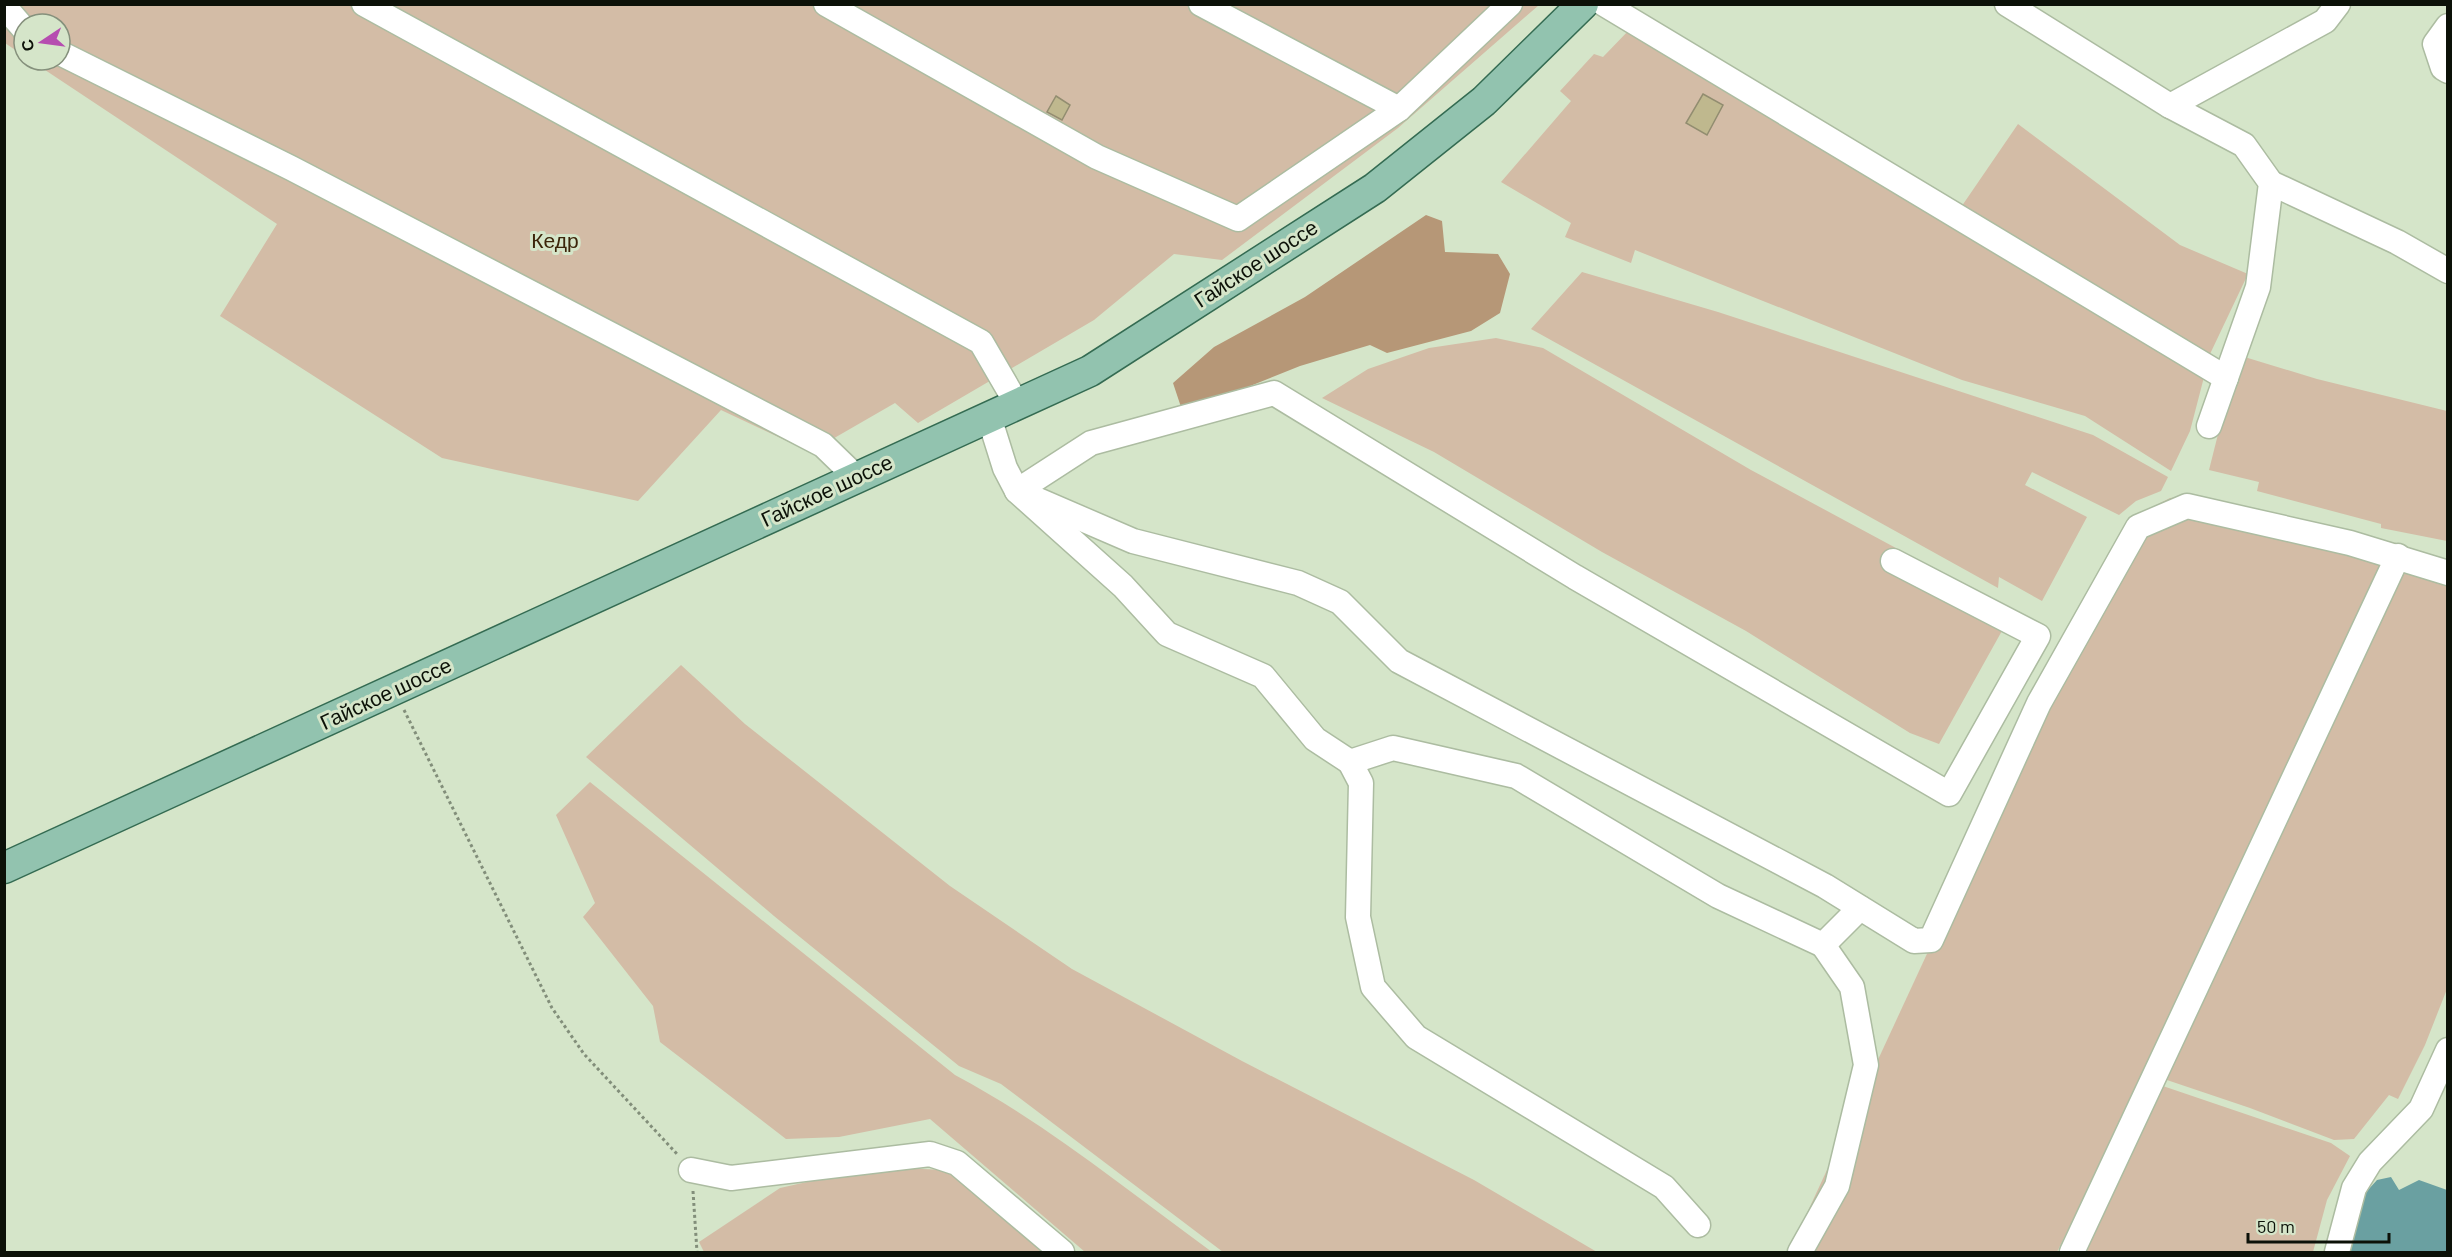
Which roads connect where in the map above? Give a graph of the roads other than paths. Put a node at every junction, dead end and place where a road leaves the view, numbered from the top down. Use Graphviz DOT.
graph roads {
  1 [pos="364,4"];
  2 [pos="826,4"];
  3 [pos="1201,4"];
  4 [pos="1510,4"];
  5 [pos="1583,4"];
  6 [pos="1604,4"];
  7 [pos="2007,4"];
  8 [pos="2338,4"];
  9 [pos="2448,26"];
  10 [pos="72,58"];
  11 [pos="2448,71"];
  12 [pos="2170,106"];
  13 [pos="1399,109"];
  14 [pos="2271,183"];
  15 [pos="2448,271"];
  16 [pos="2226,378"];
  17 [pos="1017,404"];
  18 [pos="989,417"];
  19 [pos="2209,426"];
  20 [pos="857,478"];
  21 [pos="1017,491"];
  22 [pos="2398,556"];
  23 [pos="1893,561"];
  24 [pos="2448,573"];
  25 [pos="1350,762"];
  26 [pos="4,868"];
  27 [pos="1860,908"];
  28 [pos="1823,945"];
  29 [pos="2448,1050"];
  30 [pos="691,1170"];
  31 [pos="1698,1225"];
  32 [pos="1062,1252"];
  33 [pos="1800,1252"];
  34 [pos="2072,1252"];
  35 [pos="2337,1252"];
  1 -- 17 [label="street"];
  2 -- 13 [label="street"];
  3 -- 13 [label="street"];
  4 -- 13 [label="street"];
  5 -- 17 [label="main road, Гайское шоссе"];
  6 -- 16 [label="street"];
  7 -- 12 [label="street"];
  8 -- 12 [label="street"];
  9 -- 11 [label="street"];
  10 -- 20 [label="street"];
  12 -- 14 [label="street"];
  14 -- 15 [label="street"];
  14 -- 16 [label="street"];
  16 -- 19 [label="street"];
  17 -- 18 [label="main road, Гайское шоссе"];
  18 -- 20 [label="main road, Гайское шоссе"];
  18 -- 21 [label="street"];
  20 -- 26 [label="main road, Гайское шоссе"];
  21 -- 23 [label="street"];
  21 -- 25 [label="street"];
  21 -- 27 [label="street"];
  22 -- 24 [label="street"];
  22 -- 27 [label="street"];
  22 -- 34 [label="street"];
  25 -- 28 [label="street"];
  25 -- 31 [label="street"];
  27 -- 28 [label="street"];
  28 -- 33 [label="street"];
  29 -- 35 [label="street"];
  30 -- 32 [label="street"];
}
